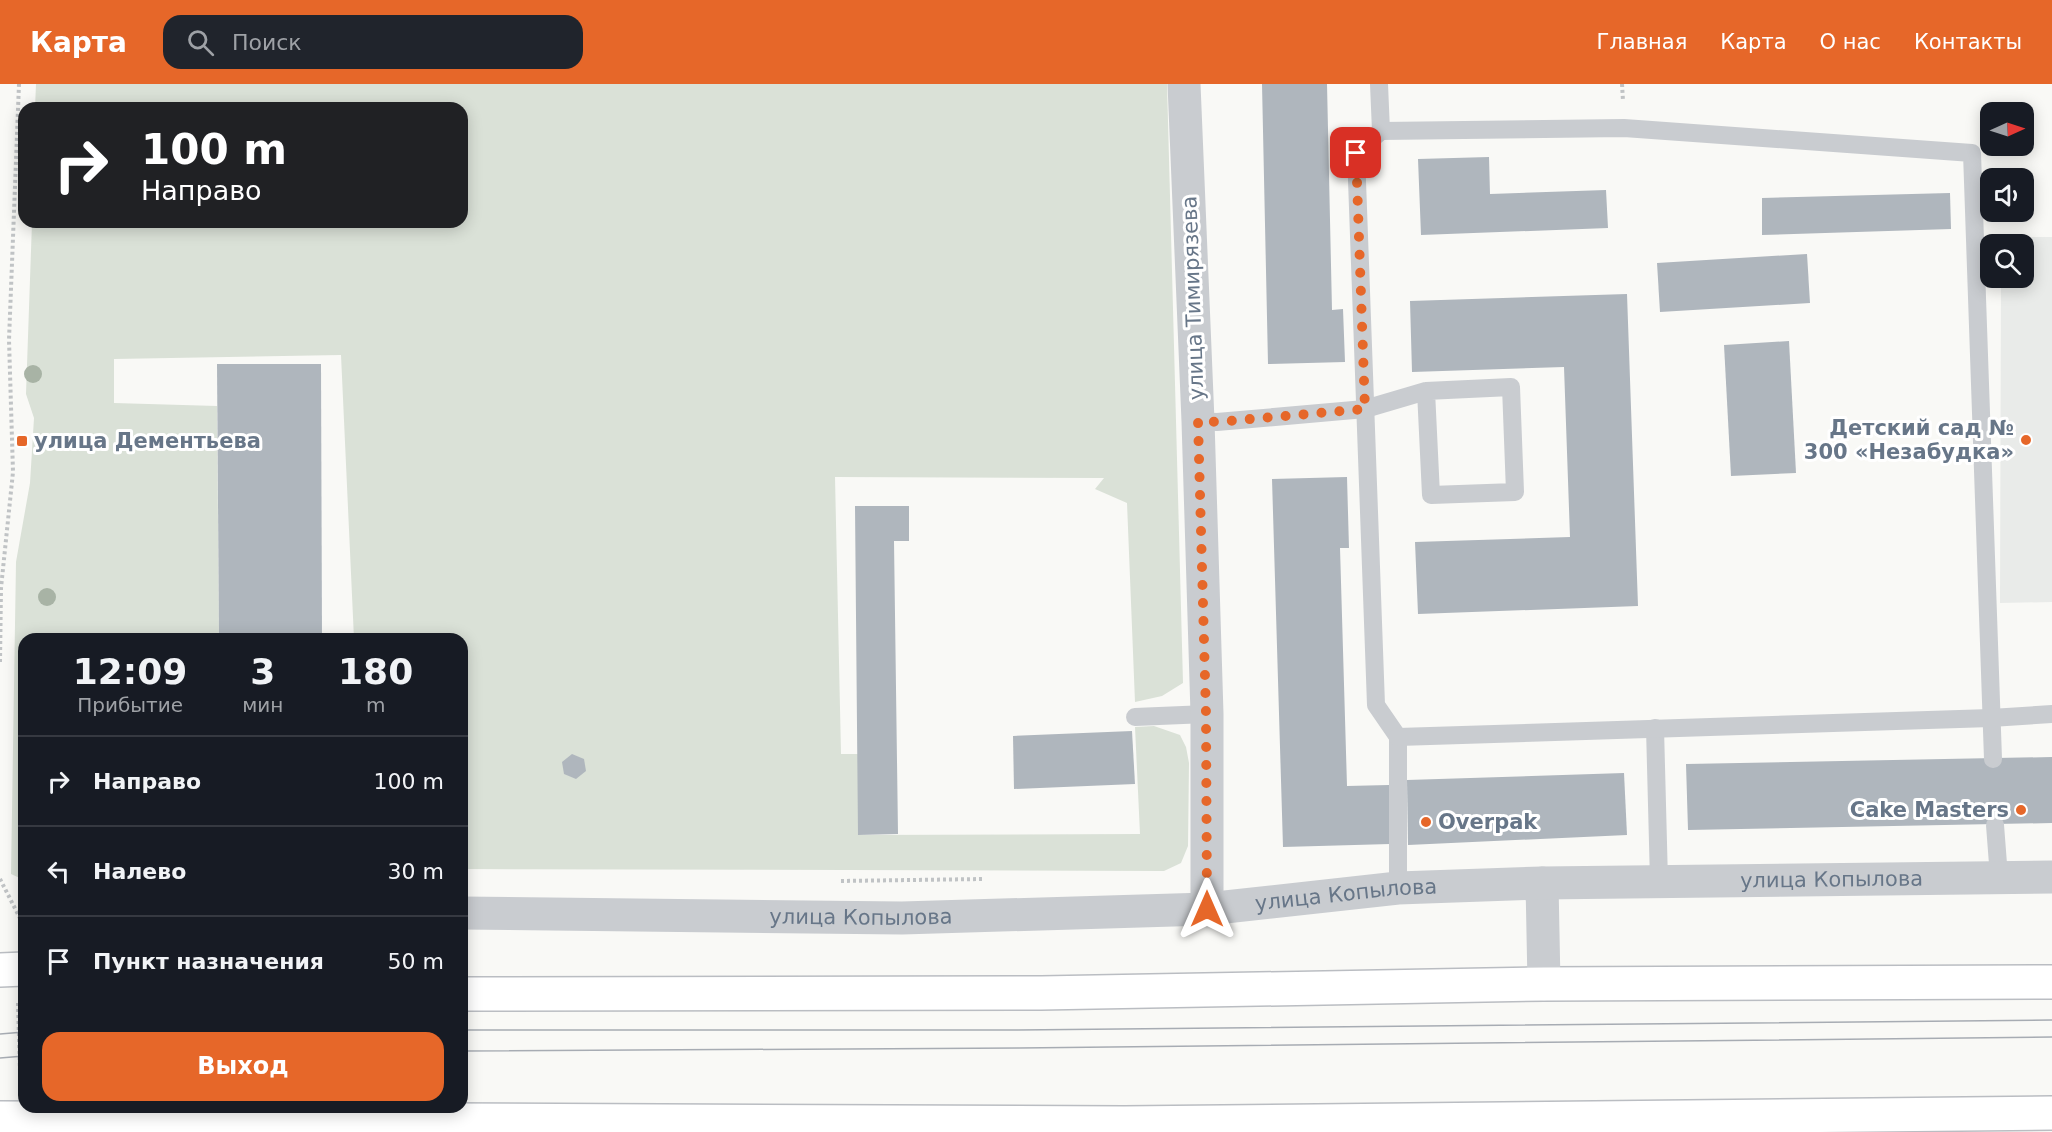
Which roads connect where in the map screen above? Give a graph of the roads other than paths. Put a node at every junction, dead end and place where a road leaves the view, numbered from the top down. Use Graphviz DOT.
graph roads {
  1 [pos="1184,84"];
  2 [pos="1379,84"];
  3 [pos="1381,131"];
  4 [pos="1426,391"];
  5 [pos="1365,409"];
  6 [pos="1198,421"];
  7 [pos="1206,714"];
  8 [pos="2052,714"];
  9 [pos="1135,717"];
  10 [pos="1991,718"];
  11 [pos="1655,728"];
  12 [pos="1398,737"];
  13 [pos="1993,759"];
  14 [pos="1995,825"];
  15 [pos="2052,877"];
  16 [pos="1999,878"];
  17 [pos="1659,881"];
  18 [pos="1542,883"];
  19 [pos="1398,888"];
  20 [pos="1207,909"];
  21 [pos="468,913"];
  22 [pos="0,970"];
  23 [pos="18,981"];
  24 [pos="2052,982"];
  25 [pos="1544,984"];
  26 [pos="468,994"];
  27 [pos="2052,1113"];
  28 [pos="0,1118"];
  29 [pos="1388,1126"];
  30 [pos="1124,1128"];
  1 -- 6 [label="street, улица Тимирязева"];
  2 -- 3 [label="lane"];
  3 -- 5 [label="lane"];
  3 -- 10 [label="lane"];
  4 -- 4 [label="lane"];
  4 -- 5 [label="lane"];
  5 -- 6 [label="lane"];
  5 -- 12 [label="lane"];
  6 -- 7 [label="street, улица Тимирязева"];
  7 -- 9 [label="lane"];
  7 -- 20 [label="street, улица Тимирязева"];
  8 -- 10 [label="lane"];
  10 -- 11 [label="lane"];
  10 -- 13 [label="lane"];
  11 -- 12 [label="lane"];
  11 -- 17 [label="lane"];
  12 -- 19 [label="lane"];
  14 -- 16 [label="lane"];
  15 -- 16 [label="street, улица Копылова"];
  16 -- 17 [label="street, улица Копылова"];
  17 -- 18 [label="street, улица Копылова"];
  18 -- 19 [label="street, улица Копылова"];
  18 -- 25 [label="street"];
  19 -- 20 [label="street, улица Копылова"];
  20 -- 21 [label="street, улица Копылова"];
  22 -- 23 [label="main road"];
  24 -- 25 [label="main road"];
  25 -- 26 [label="main road"];
  27 -- 29 [label="main road"];
  28 -- 30 [label="main road"];
  29 -- 30 [label="main road"];
}
